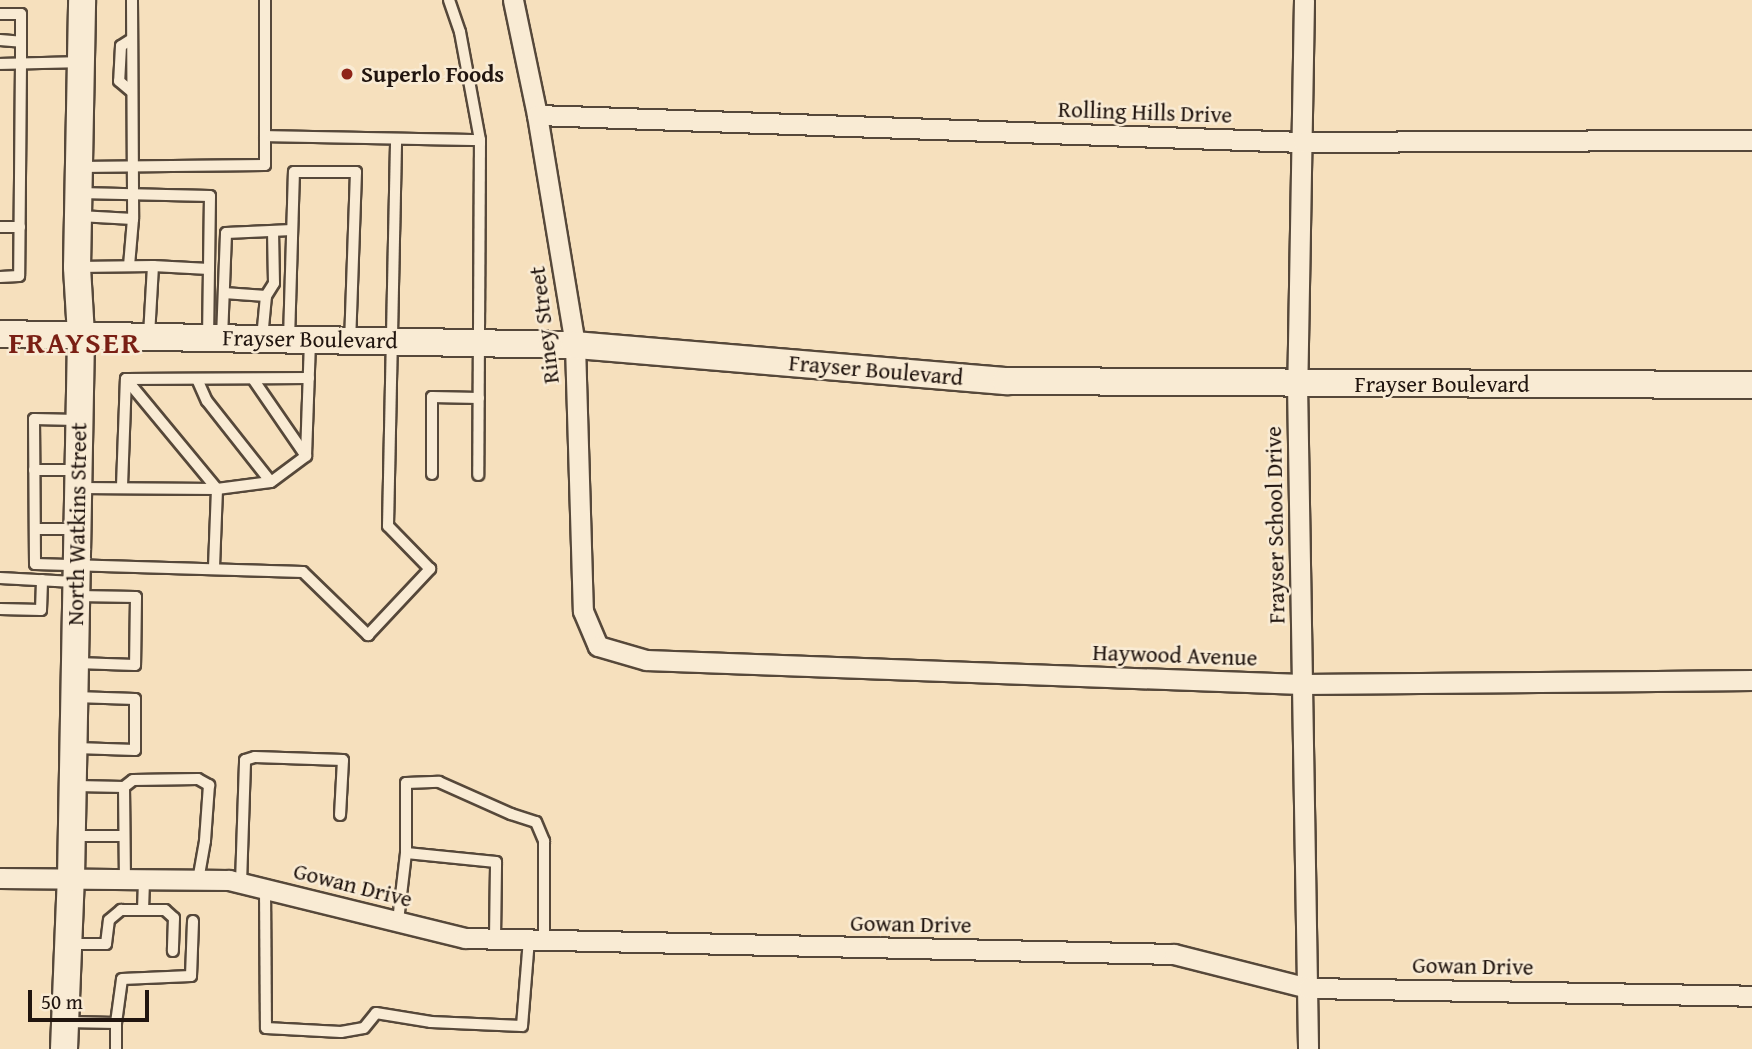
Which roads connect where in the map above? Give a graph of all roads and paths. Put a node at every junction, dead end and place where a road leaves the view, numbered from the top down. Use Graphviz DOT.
graph roads {
  1 [pos="82,0"];
  2 [pos="132,0"];
  3 [pos="265,0"];
  4 [pos="449,0"];
  5 [pos="513,0"];
  6 [pos="1304,0"];
  7 [pos="0,14"];
  8 [pos="0,40"];
  9 [pos="21,42"];
  10 [pos="81,62"];
  11 [pos="21,63"];
  12 [pos="0,64"];
  13 [pos="537,115"];
  14 [pos="265,136"];
  15 [pos="396,139"];
  16 [pos="480,140"];
  17 [pos="1752,140"];
  18 [pos="1303,142"];
  19 [pos="78,167"];
  20 [pos="133,168"];
  21 [pos="134,193"];
  22 [pos="78,205"];
  23 [pos="133,219"];
  24 [pos="0,227"];
  25 [pos="20,227"];
  26 [pos="292,230"];
  27 [pos="272,231"];
  28 [pos="129,266"];
  29 [pos="153,266"];
  30 [pos="77,267"];
  31 [pos="209,269"];
  32 [pos="0,277"];
  33 [pos="224,293"];
  34 [pos="266,296"];
  35 [pos="0,334"];
  36 [pos="81,335"];
  37 [pos="149,337"];
  38 [pos="215,338"];
  39 [pos="261,339"];
  40 [pos="300,340"];
  41 [pos="350,340"];
  42 [pos="390,340"];
  43 [pos="480,343"];
  44 [pos="575,345"];
  45 [pos="309,378"];
  46 [pos="126,379"];
  47 [pos="197,379"];
  48 [pos="253,379"];
  49 [pos="1297,383"];
  50 [pos="1752,385"];
  51 [pos="479,398"];
  52 [pos="79,420"];
  53 [pos="306,456"];
  54 [pos="34,470"];
  55 [pos="432,474"];
  56 [pos="478,475"];
  57 [pos="78,479"];
  58 [pos="271,482"];
  59 [pos="122,486"];
  60 [pos="217,489"];
  61 [pos="35,528"];
  62 [pos="77,529"];
  63 [pos="214,568"];
  64 [pos="0,578"];
  65 [pos="42,580"];
  66 [pos="75,581"];
  67 [pos="0,610"];
  68 [pos="598,646"];
  69 [pos="73,663"];
  70 [pos="1752,680"];
  71 [pos="1302,684"];
  72 [pos="73,697"];
  73 [pos="72,747"];
  74 [pos="71,786"];
  75 [pos="124,787"];
  76 [pos="340,815"];
  77 [pos="70,836"];
  78 [pos="124,836"];
  79 [pos="406,853"];
  80 [pos="0,878"];
  81 [pos="71,878"];
  82 [pos="134,878"];
  83 [pos="198,879"];
  84 [pos="241,883"];
  85 [pos="265,889"];
  86 [pos="143,910"];
  87 [pos="193,921"];
  88 [pos="398,921"];
  89 [pos="495,938"];
  90 [pos="536,939"];
  91 [pos="68,944"];
  92 [pos="173,951"];
  93 [pos="1308,988"];
  94 [pos="1752,996"];
  95 [pos="65,1022"];
  96 [pos="116,1023"];
  97 [pos="64,1049"];
  98 [pos="116,1049"];
  99 [pos="1308,1049"];
  1 -- 10 [label="main road, North Watkins Street"];
  2 -- 20 [label="lane"];
  3 -- 14 [label="lane"];
  4 -- 16 [label="lane"];
  5 -- 13 [label="street, Riney Street"];
  6 -- 18 [label="street, Frayser School Drive"];
  7 -- 9 [label="lane"];
  8 -- 9 [label="lane"];
  9 -- 11 [label="lane"];
  10 -- 11 [label="lane"];
  10 -- 19 [label="main road, North Watkins Street"];
  11 -- 12 [label="lane"];
  11 -- 25 [label="lane"];
  13 -- 18 [label="street, Rolling Hills Drive"];
  13 -- 44 [label="street, Riney Street"];
  14 -- 15 [label="lane"];
  14 -- 20 [label="lane"];
  15 -- 16 [label="lane"];
  15 -- 42 [label="lane"];
  16 -- 43 [label="lane"];
  17 -- 18 [label="street, Rolling Hills Drive"];
  18 -- 49 [label="street, Frayser School Drive"];
  19 -- 20 [label="lane"];
  19 -- 22 [label="main road, North Watkins Street"];
  20 -- 21 [label="lane"];
  21 -- 22 [label="lane"];
  21 -- 23 [label="lane"];
  21 -- 31 [label="lane"];
  22 -- 23 [label="lane"];
  22 -- 30 [label="main road, North Watkins Street"];
  23 -- 28 [label="lane"];
  24 -- 25 [label="lane"];
  25 -- 32 [label="lane"];
  26 -- 27 [label="lane"];
  26 -- 40 [label="lane"];
  26 -- 41 [label="lane"];
  27 -- 33 [label="lane"];
  27 -- 34 [label="lane"];
  28 -- 29 [label="lane"];
  28 -- 30 [label="lane"];
  29 -- 31 [label="lane"];
  29 -- 37 [label="lane"];
  30 -- 36 [label="main road, North Watkins Street"];
  31 -- 38 [label="lane"];
  33 -- 34 [label="lane"];
  33 -- 38 [label="lane"];
  34 -- 39 [label="lane"];
  35 -- 36 [label="main road, Frayser Boulevard"];
  36 -- 37 [label="main road, Frayser Boulevard"];
  36 -- 52 [label="main road, North Watkins Street"];
  37 -- 38 [label="main road, Frayser Boulevard"];
  38 -- 39 [label="main road, Frayser Boulevard"];
  39 -- 40 [label="main road, Frayser Boulevard"];
  40 -- 41 [label="main road, Frayser Boulevard"];
  40 -- 45 [label="lane"];
  41 -- 42 [label="main road, Frayser Boulevard"];
  42 -- 43 [label="main road, Frayser Boulevard"];
  42 -- 63 [label="lane"];
  43 -- 44 [label="main road, Frayser Boulevard"];
  43 -- 51 [label="lane"];
  44 -- 49 [label="main road, Frayser Boulevard"];
  44 -- 68 [label="street, Riney Street"];
  45 -- 48 [label="lane"];
  45 -- 53 [label="lane"];
  46 -- 47 [label="lane"];
  46 -- 59 [label="lane"];
  46 -- 60 [label="lane"];
  47 -- 48 [label="lane"];
  47 -- 58 [label="lane"];
  48 -- 53 [label="lane"];
  49 -- 50 [label="main road, Frayser Boulevard"];
  49 -- 71 [label="street, Frayser School Drive"];
  51 -- 55 [label="lane"];
  51 -- 56 [label="lane"];
  52 -- 54 [label="lane"];
  52 -- 57 [label="main road, North Watkins Street"];
  53 -- 58 [label="lane"];
  54 -- 57 [label="lane"];
  54 -- 61 [label="lane"];
  57 -- 59 [label="lane"];
  57 -- 62 [label="main road, North Watkins Street"];
  58 -- 60 [label="lane"];
  59 -- 60 [label="lane"];
  60 -- 63 [label="lane"];
  61 -- 62 [label="lane"];
  61 -- 66 [label="lane"];
  62 -- 66 [label="main road, North Watkins Street"];
  63 -- 66 [label="lane"];
  64 -- 65 [label="lane"];
  65 -- 66 [label="lane"];
  65 -- 67 [label="lane"];
  66 -- 69 [label="main road, North Watkins Street"];
  66 -- 69 [label="lane"];
  68 -- 71 [label="street, Haywood Avenue"];
  69 -- 72 [label="main road, North Watkins Street"];
  70 -- 71 [label="street, Haywood Avenue"];
  71 -- 93 [label="street, Frayser School Drive"];
  72 -- 73 [label="main road, North Watkins Street"];
  72 -- 73 [label="lane"];
  73 -- 74 [label="main road, North Watkins Street"];
  74 -- 75 [label="lane"];
  74 -- 77 [label="main road, North Watkins Street"];
  75 -- 78 [label="lane"];
  75 -- 83 [label="lane"];
  76 -- 84 [label="lane"];
  77 -- 78 [label="lane"];
  77 -- 81 [label="main road, North Watkins Street"];
  78 -- 82 [label="lane"];
  79 -- 88 [label="lane"];
  79 -- 89 [label="lane"];
  79 -- 90 [label="lane"];
  80 -- 81 [label="street, Gowan Drive"];
  81 -- 82 [label="street, Gowan Drive"];
  81 -- 91 [label="main road, North Watkins Street"];
  82 -- 83 [label="street, Gowan Drive"];
  82 -- 86 [label="lane"];
  83 -- 84 [label="street, Gowan Drive"];
  84 -- 85 [label="street, Gowan Drive"];
  85 -- 88 [label="street, Gowan Drive"];
  85 -- 90 [label="lane"];
  86 -- 91 [label="lane"];
  86 -- 92 [label="lane"];
  87 -- 96 [label="lane"];
  88 -- 89 [label="street, Gowan Drive"];
  89 -- 90 [label="street, Gowan Drive"];
  90 -- 93 [label="street, Gowan Drive"];
  91 -- 95 [label="main road, North Watkins Street"];
  93 -- 94 [label="street, Gowan Drive"];
  93 -- 99 [label="street, Frayser School Drive"];
  95 -- 96 [label="lane"];
  95 -- 97 [label="main road, North Watkins Street"];
  96 -- 98 [label="lane"];
}
